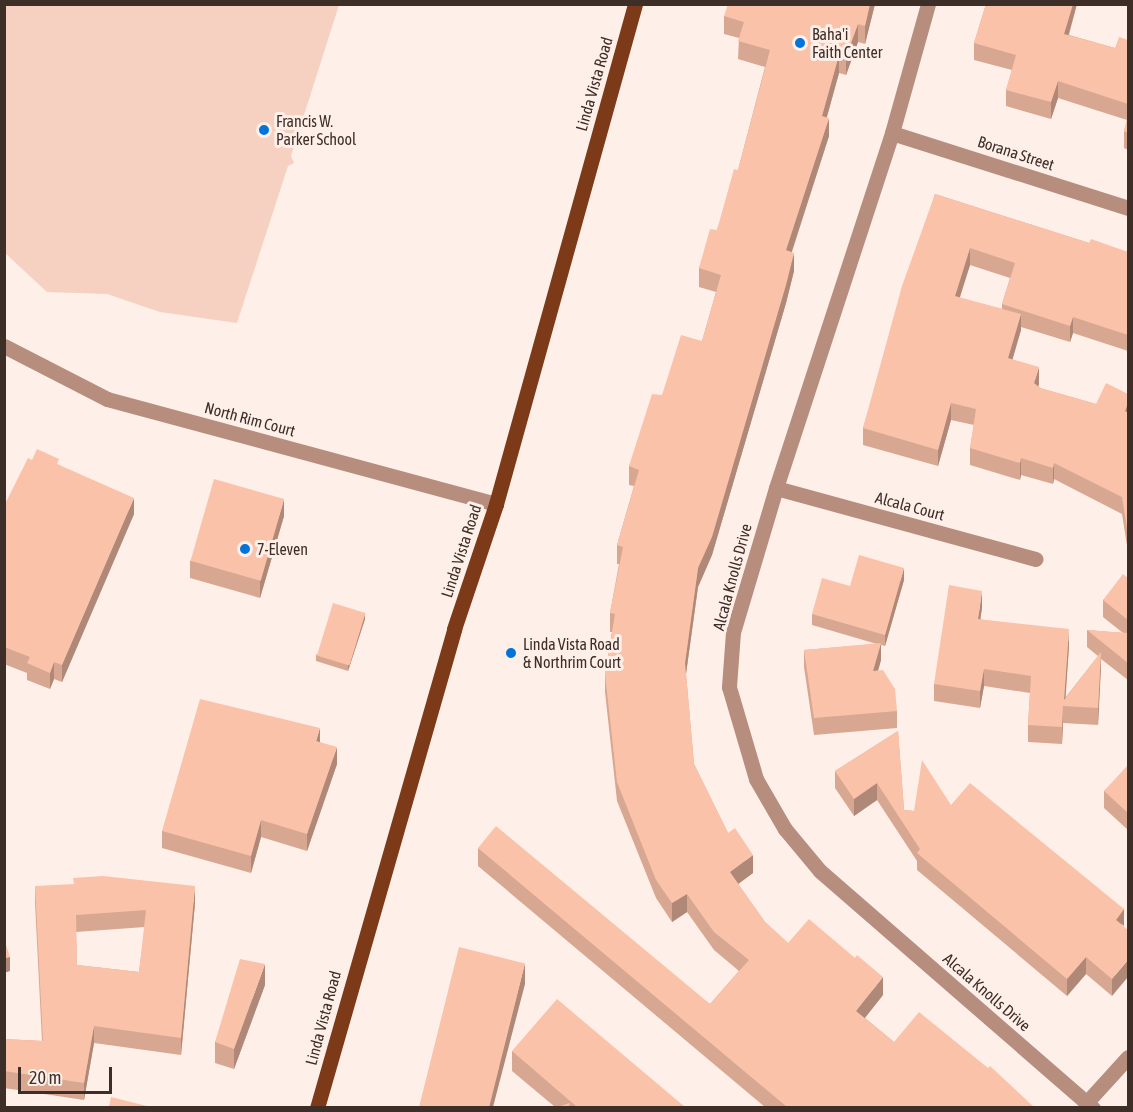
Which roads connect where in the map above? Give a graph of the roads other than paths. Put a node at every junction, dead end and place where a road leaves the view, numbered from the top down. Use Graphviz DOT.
graph roads {
  1 [pos="635,4"];
  2 [pos="928,4"];
  3 [pos="892,133"];
  4 [pos="1128,208"];
  5 [pos="4,346"];
  6 [pos="776,488"];
  7 [pos="496,504"];
  8 [pos="1035,559"];
  9 [pos="1128,1057"];
  10 [pos="1090,1105"];
  11 [pos="317,1107"];
  1 -- 7 [label="main road, Linda Vista Road"];
  2 -- 3 [label="street, Alcala Knolls Drive"];
  3 -- 4 [label="street, Borana Street"];
  3 -- 6 [label="street, Alcala Knolls Drive"];
  5 -- 7 [label="street, North Rim Court"];
  6 -- 8 [label="street, Alcala Court"];
  6 -- 10 [label="street, Alcala Knolls Drive"];
  7 -- 11 [label="main road, Linda Vista Road"];
  9 -- 10 [label="street"];
}
